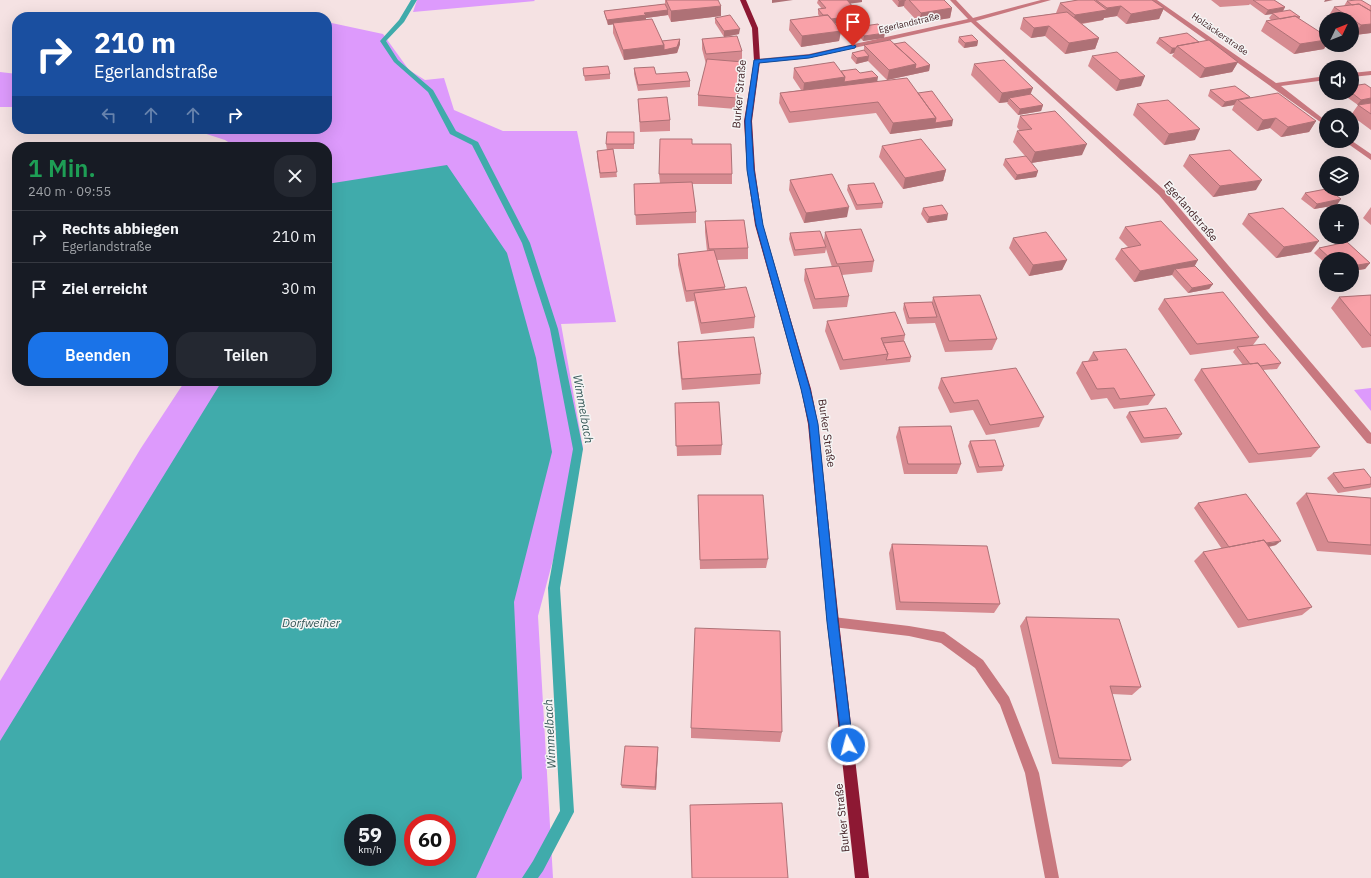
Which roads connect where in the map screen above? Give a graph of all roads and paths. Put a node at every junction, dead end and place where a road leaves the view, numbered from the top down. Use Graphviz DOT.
graph roads {
  1 [pos="743,0"];
  2 [pos="953,0"];
  3 [pos="1048,0"];
  4 [pos="1153,0"];
  5 [pos="972,20"];
  6 [pos="756,61"];
  7 [pos="1371,73"];
  8 [pos="1359,74"];
  9 [pos="1319,79"];
  10 [pos="1275,85"];
  11 [pos="1319,119"];
  12 [pos="1357,148"];
  13 [pos="1371,158"];
  14 [pos="1371,440"];
  15 [pos="833,622"];
  16 [pos="862,878"];
  17 [pos="1052,878"];
  1 -- 6 [label="main road, Burker Straße"];
  2 -- 5 [label="street, Egerlandstraße"];
  3 -- 5 [label="street, Egerlandstraße"];
  4 -- 10 [label="street, Holzäckerstraße"];
  5 -- 6 [label="street, Egerlandstraße"];
  5 -- 14 [label="street, Egerlandstraße"];
  6 -- 15 [label="main road, Burker Straße"];
  7 -- 8 [label="street"];
  9 -- 10 [label="street"];
  10 -- 11 [label="street, Holzäckerstraße"];
  12 -- 13 [label="street"];
  15 -- 16 [label="main road, Burker Straße"];
  15 -- 17 [label="street"];
}
